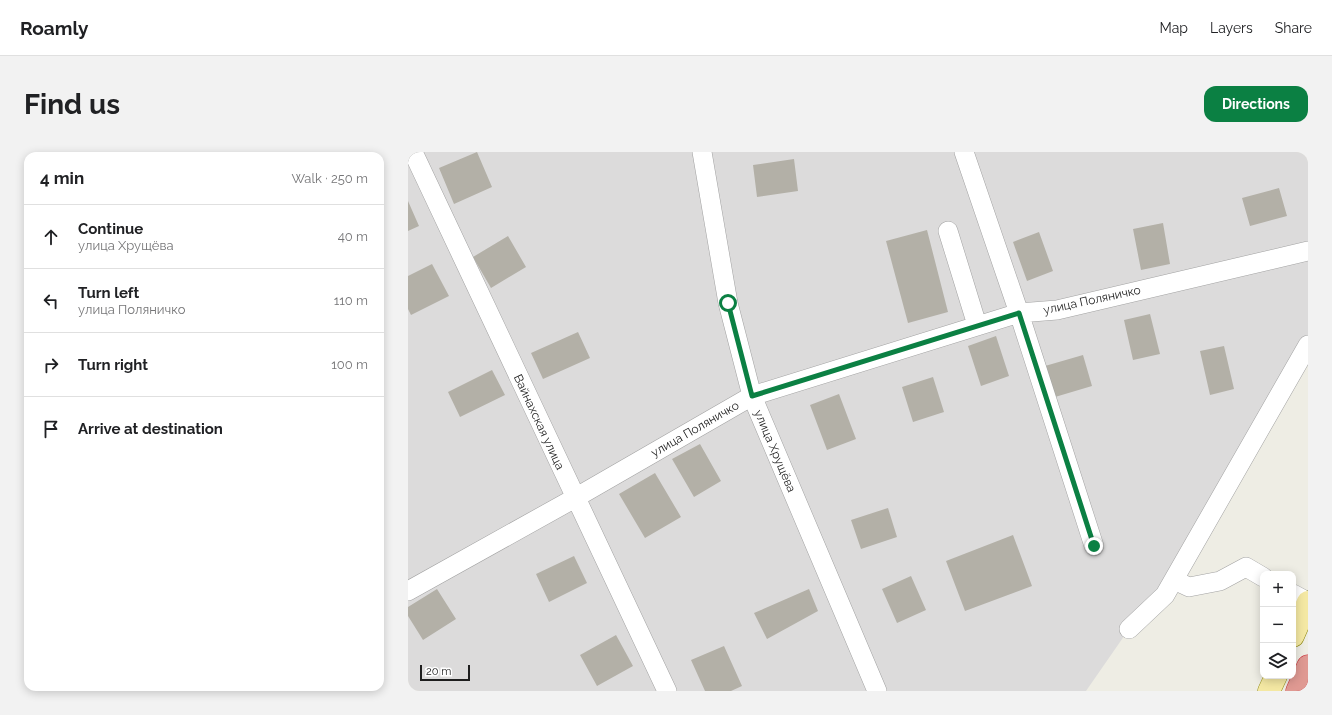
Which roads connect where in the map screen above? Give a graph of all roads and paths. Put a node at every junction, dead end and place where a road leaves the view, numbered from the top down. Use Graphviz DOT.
graph roads {
  1 [pos="413,152"];
  2 [pos="702,152"];
  3 [pos="964,152"];
  4 [pos="948,232"];
  5 [pos="1308,251"];
  6 [pos="1019,313"];
  7 [pos="977,325"];
  8 [pos="1306,354"];
  9 [pos="752,396"];
  10 [pos="575,498"];
  11 [pos="1094,546"];
  12 [pos="1260,575"];
  13 [pos="1174,580"];
  14 [pos="408,591"];
  15 [pos="1296,596"];
  16 [pos="1308,602"];
  17 [pos="1130,629"];
  18 [pos="1296,629"];
  19 [pos="1308,666"];
  20 [pos="1275,679"];
  21 [pos="667,691"];
  22 [pos="877,691"];
  23 [pos="1269,691"];
  24 [pos="1296,691"];
  1 -- 10 [label="street, Вайнахская улица"];
  2 -- 9 [label="street, улица Хрущёва"];
  3 -- 6 [label="street"];
  4 -- 7 [label="street"];
  5 -- 6 [label="street, улица Поляничко"];
  6 -- 7 [label="street, улица Поляничко"];
  6 -- 11 [label="street"];
  7 -- 9 [label="street, улица Поляничко"];
  8 -- 13 [label="street"];
  9 -- 10 [label="street, улица Поляничко"];
  9 -- 22 [label="street, улица Хрущёва"];
  10 -- 14 [label="street, улица Поляничко"];
  10 -- 21 [label="street, Вайнахская улица"];
  12 -- 13 [label="street"];
  13 -- 17 [label="street"];
  15 -- 16 [label="street"];
  16 -- 18 [label="main road"];
  19 -- 24 [label="highway"];
  20 -- 23 [label="main road"];
}
